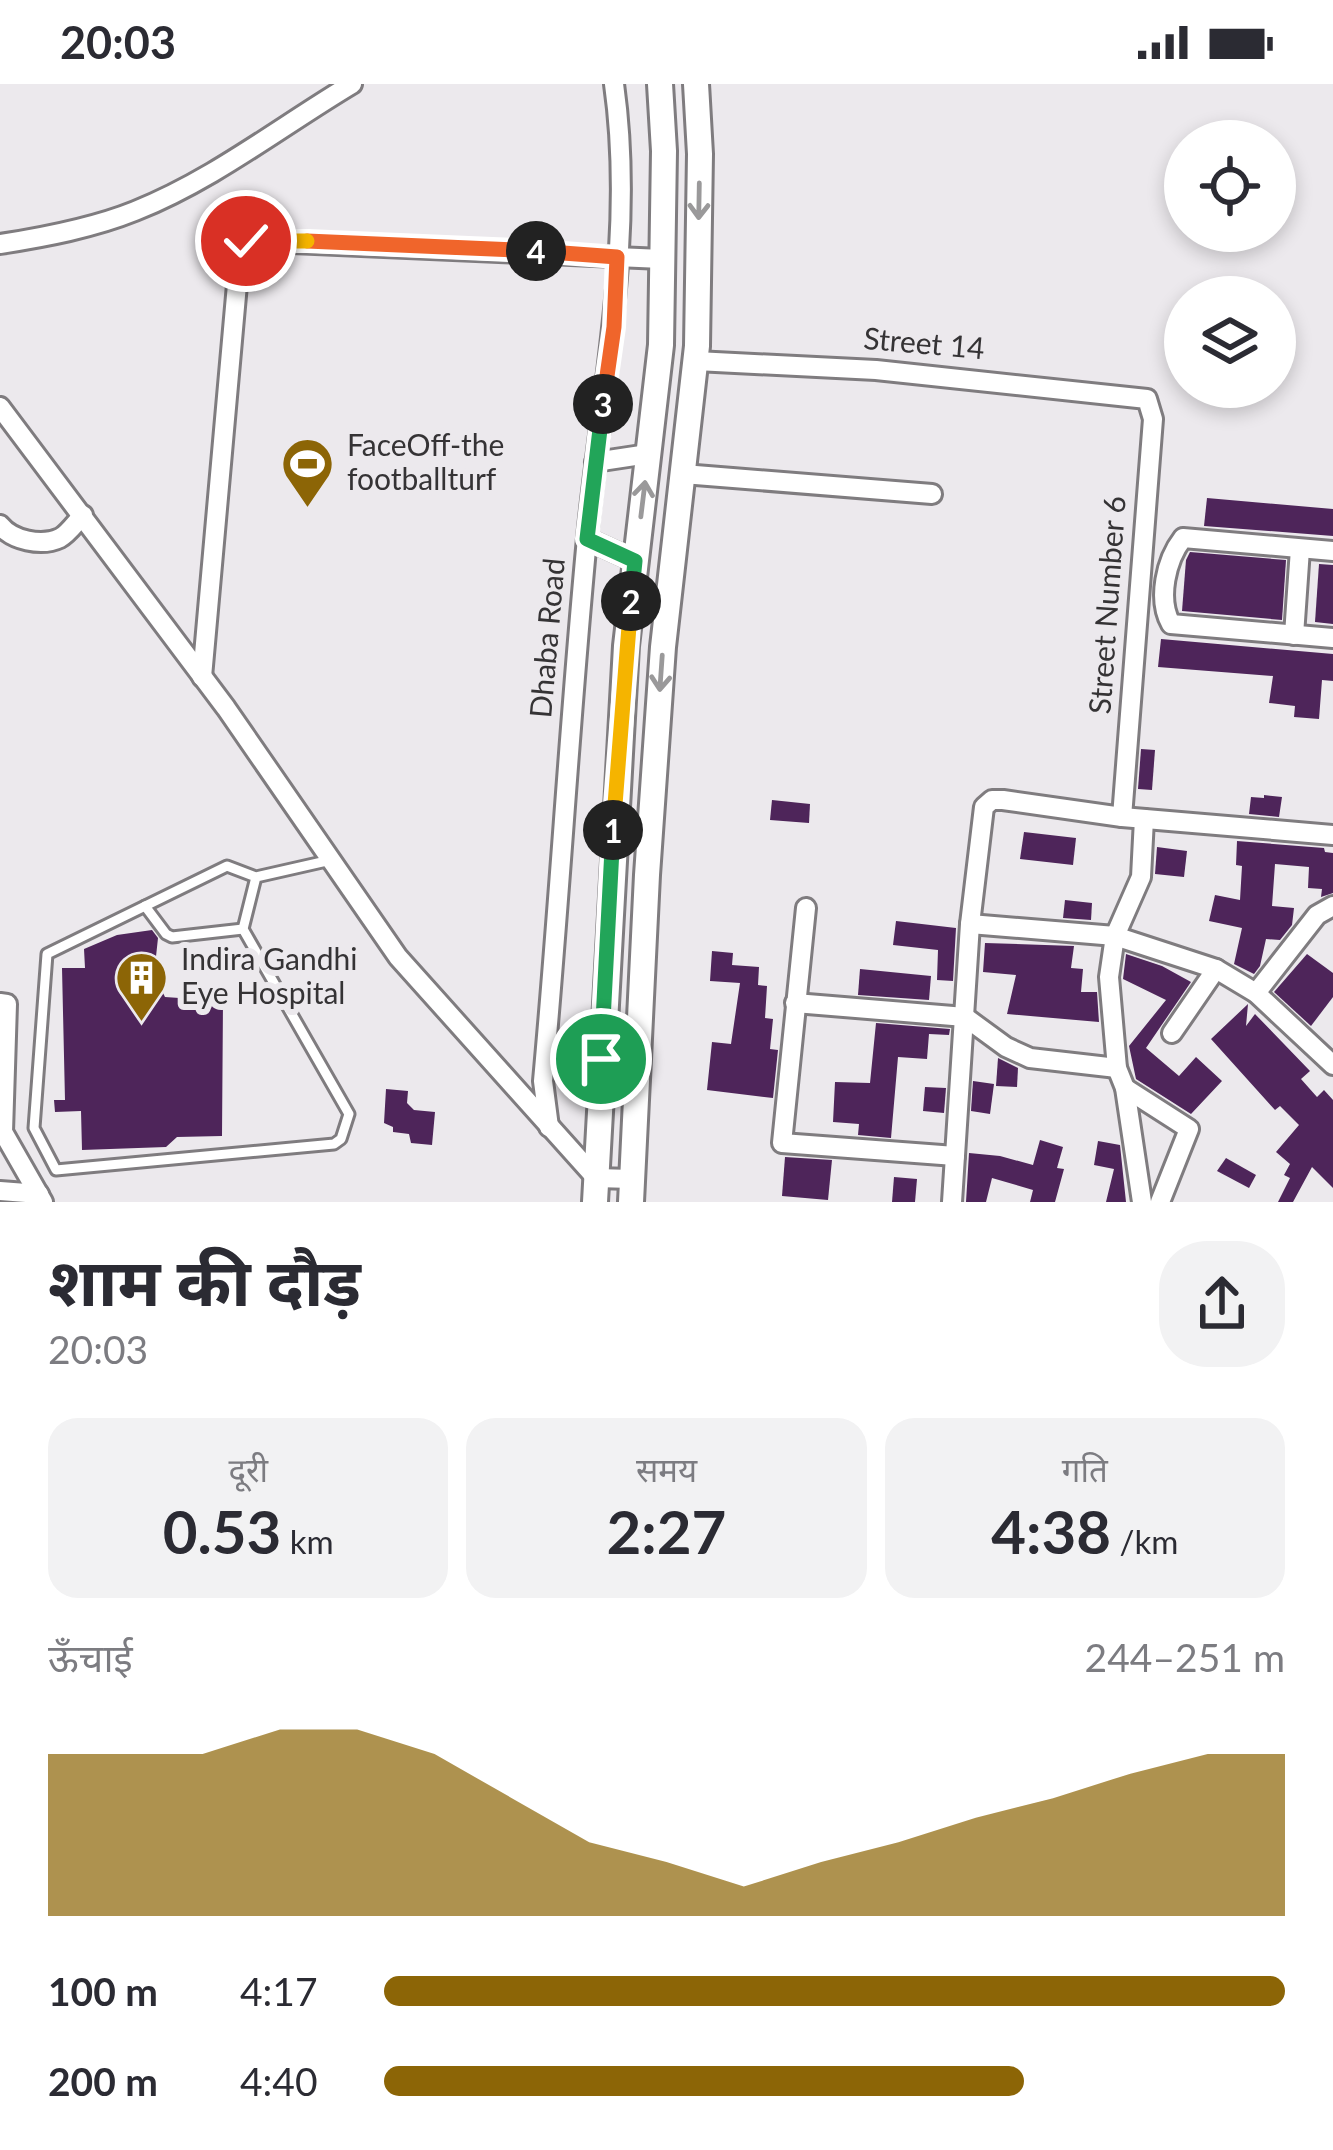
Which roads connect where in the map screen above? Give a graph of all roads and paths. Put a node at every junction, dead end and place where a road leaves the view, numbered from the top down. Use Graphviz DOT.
graph roads {
  1 [pos="352,84"];
  2 [pos="614,84"];
  3 [pos="660,84"];
  4 [pos="696,84"];
  5 [pos="0,244"];
  6 [pos="617,257"];
  7 [pos="662,259"];
  8 [pos="696,361"];
  9 [pos="1147,398"];
  10 [pos="0,407"];
  11 [pos="648,454"];
  12 [pos="595,462"];
  13 [pos="682,474"];
  14 [pos="932,494"];
  15 [pos="83,515"];
  16 [pos="0,525"];
  17 [pos="587,539"];
  18 [pos="1300,548"];
  19 [pos="1333,551"];
  20 [pos="635,561"];
  21 [pos="1294,635"];
  22 [pos="1333,638"];
  23 [pos="202,677"];
  24 [pos="1122,817"];
  25 [pos="1144,819"];
  26 [pos="1333,835"];
  27 [pos="331,860"];
  28 [pos="256,877"];
  29 [pos="145,906"];
  30 [pos="1333,906"];
  31 [pos="806,908"];
  32 [pos="970,924"];
  33 [pos="243,929"];
  34 [pos="1115,935"];
  35 [pos="1216,969"];
  36 [pos="1256,994"];
  37 [pos="0,1003"];
  38 [pos="795,1003"];
  39 [pos="965,1017"];
  40 [pos="1172,1033"];
  41 [pos="1333,1065"];
  42 [pos="1117,1068"];
  43 [pos="1125,1088"];
  44 [pos="550,1127"];
  45 [pos="955,1156"];
  46 [pos="595,1190"];
  47 [pos="0,1191"];
  48 [pos="632,1191"];
  49 [pos="41,1198"];
  50 [pos="952,1202"];
  51 [pos="1142,1202"];
  52 [pos="1160,1202"];
  1 -- 5 [label="street"];
  2 -- 6 [label="street, Dhaba Road"];
  3 -- 7 [label="street"];
  4 -- 8 [label="street, one-way"];
  6 -- 7 [label="street"];
  6 -- 12 [label="street, Dhaba Road"];
  6 -- 23 [label="street"];
  7 -- 11 [label="street"];
  8 -- 9 [label="street, Street 14"];
  8 -- 13 [label="street"];
  9 -- 24 [label="street, Street Number 6"];
  10 -- 15 [label="street"];
  11 -- 12 [label="street"];
  20 -- 11 [label="street, one-way"];
  12 -- 17 [label="street, Dhaba Road"];
  13 -- 14 [label="street"];
  13 -- 48 [label="street, one-way"];
  15 -- 16 [label="street"];
  15 -- 23 [label="street"];
  17 -- 20 [label="street"];
  17 -- 44 [label="street, Dhaba Road"];
  18 -- 19 [label="street"];
  18 -- 21 [label="street"];
  18 -- 21 [label="street"];
  20 -- 46 [label="street"];
  21 -- 22 [label="street"];
  23 -- 27 [label="street"];
  24 -- 25 [label="street"];
  24 -- 32 [label="street"];
  25 -- 26 [label="street"];
  25 -- 34 [label="street"];
  27 -- 28 [label="lane"];
  27 -- 44 [label="street"];
  28 -- 29 [label="lane"];
  28 -- 33 [label="lane"];
  29 -- 33 [label="lane"];
  29 -- 33 [label="lane"];
  30 -- 36 [label="street"];
  31 -- 38 [label="street"];
  32 -- 34 [label="street"];
  32 -- 39 [label="street"];
  34 -- 35 [label="street"];
  34 -- 42 [label="street"];
  35 -- 36 [label="street"];
  35 -- 40 [label="street"];
  36 -- 41 [label="street"];
  37 -- 49 [label="street"];
  38 -- 39 [label="street"];
  38 -- 45 [label="street"];
  39 -- 42 [label="street"];
  39 -- 45 [label="street"];
  42 -- 43 [label="street"];
  43 -- 51 [label="street"];
  43 -- 52 [label="street"];
  44 -- 46 [label="street"];
  45 -- 50 [label="street"];
  46 -- 48 [label="street"];
  47 -- 49 [label="street"];
}
